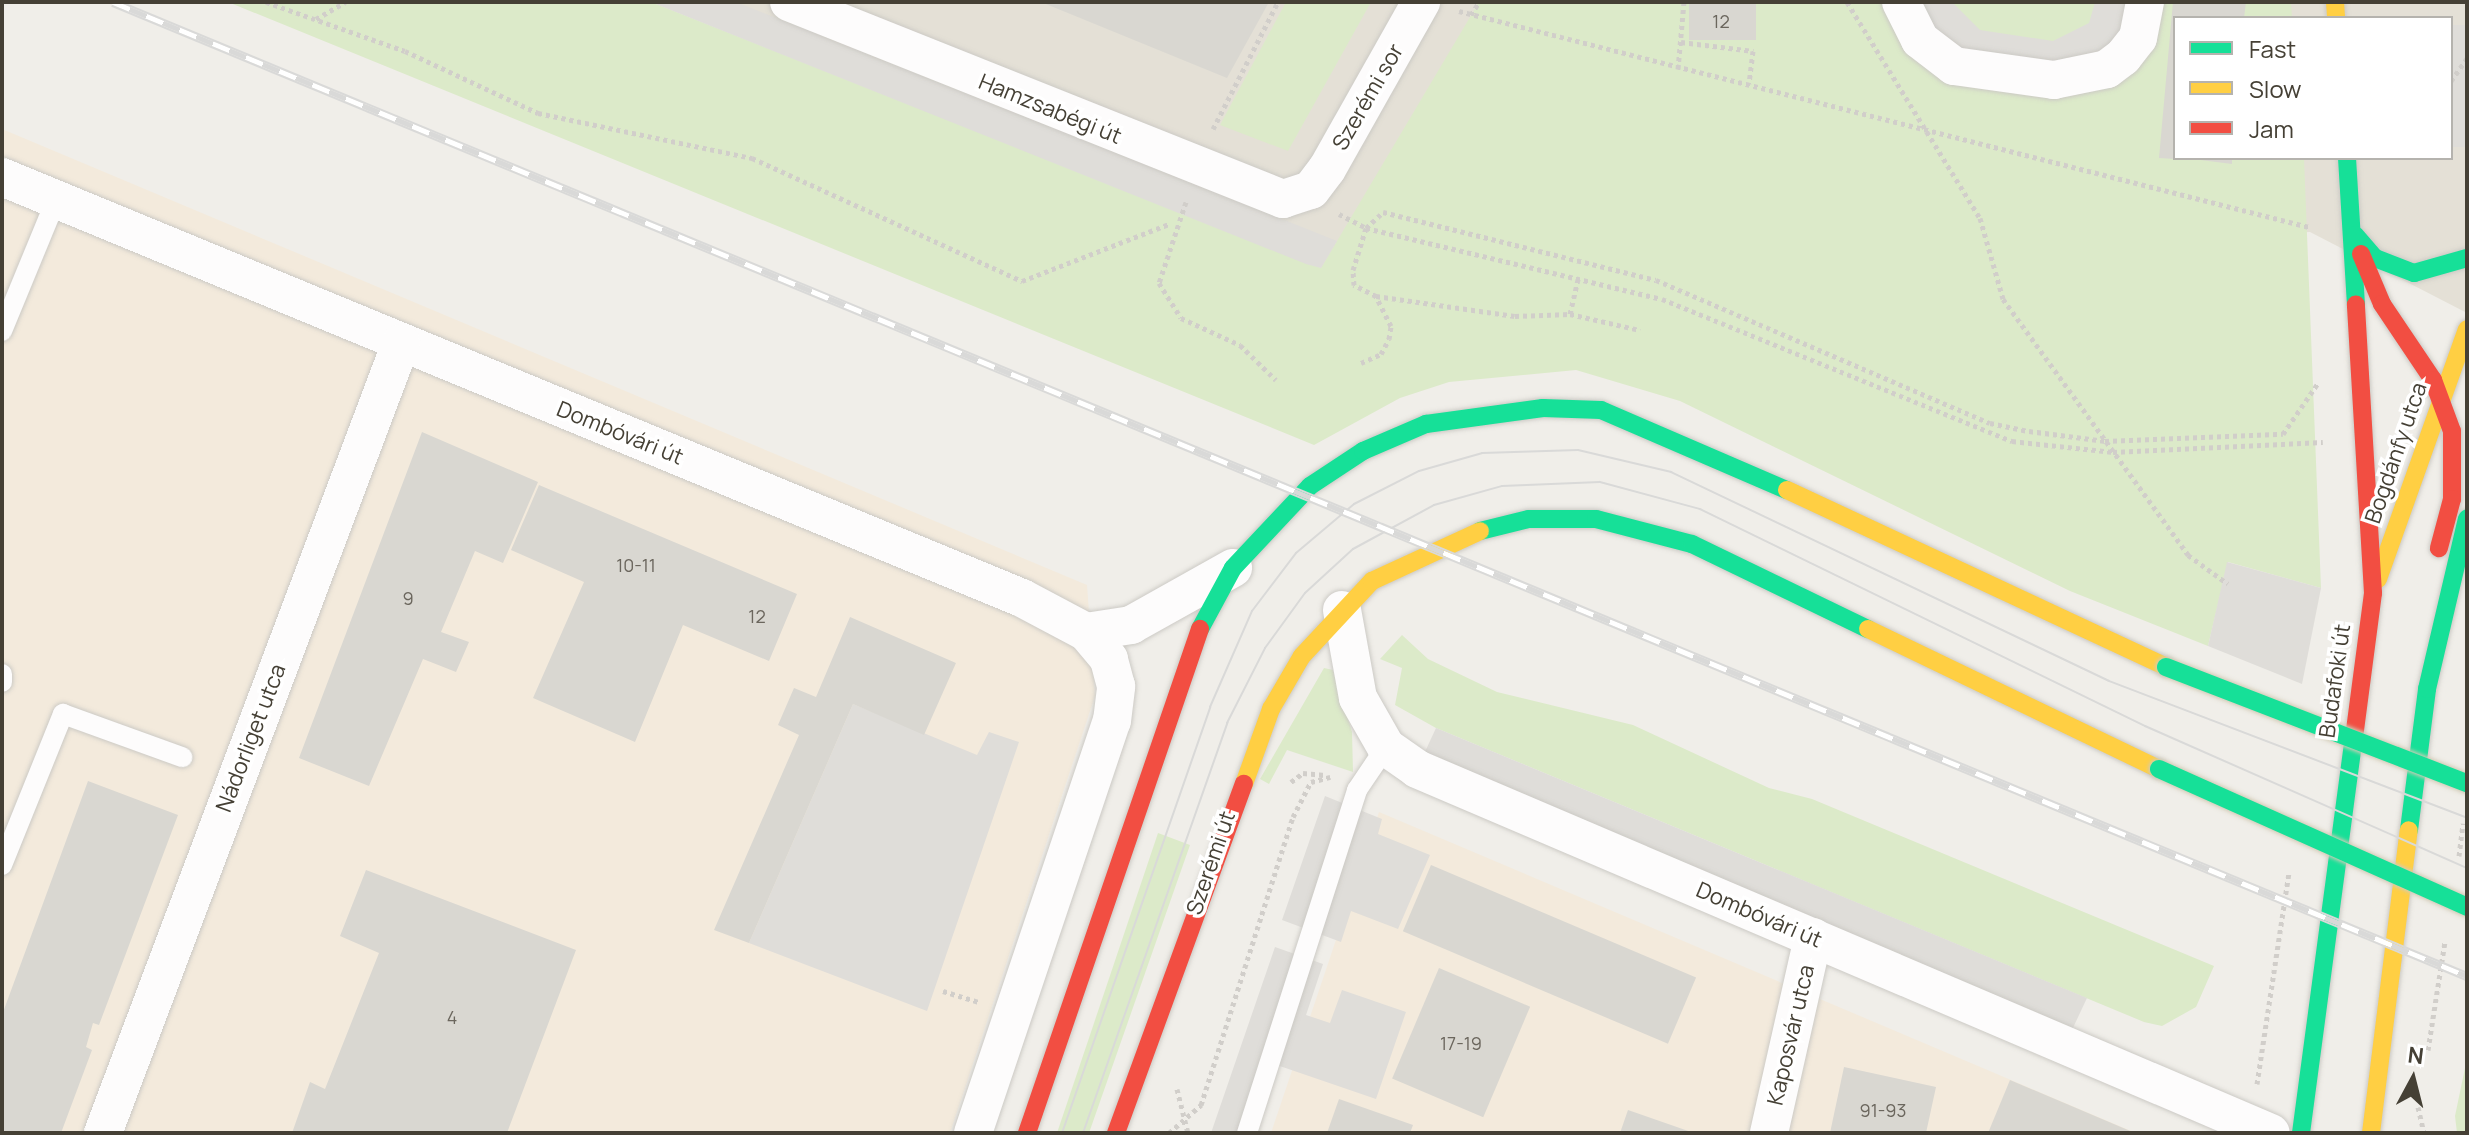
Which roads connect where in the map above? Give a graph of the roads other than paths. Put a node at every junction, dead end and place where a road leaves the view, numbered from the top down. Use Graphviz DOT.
graph roads {
  1 [pos="789,2"];
  2 [pos="1421,2"];
  3 [pos="1901,2"];
  4 [pos="2145,2"];
  5 [pos="2347,160"];
  6 [pos="2,177"];
  7 [pos="1311,190"];
  8 [pos="56,200"];
  9 [pos="2353,233"];
  10 [pos="2467,258"];
  11 [pos="2467,329"];
  12 [pos="2,331"];
  13 [pos="401,343"];
  14 [pos="2441,396"];
  15 [pos="2467,519"];
  16 [pos="1233,568"];
  17 [pos="2373,593"];
  18 [pos="2445,601"];
  19 [pos="1342,610"];
  20 [pos="1086,632"];
  21 [pos="2,674"];
  22 [pos="2,682"];
  23 [pos="1386,747"];
  24 [pos="182,757"];
  25 [pos="2467,783"];
  26 [pos="2,865"];
  27 [pos="2467,907"];
  28 [pos="1813,937"];
  29 [pos="103,1133"];
  30 [pos="973,1133"];
  31 [pos="1027,1133"];
  32 [pos="1116,1133"];
  33 [pos="1247,1133"];
  34 [pos="1769,1133"];
  35 [pos="2271,1133"];
  36 [pos="2301,1133"];
  37 [pos="2371,1133"];
  1 -- 7 [label="street, Hamzsabégi út"];
  2 -- 7 [label="street, Szerémi sor"];
  3 -- 4 [label="street"];
  5 -- 9 [label="main road, Budafoki út"];
  6 -- 8 [label="street, Dombóvári út"];
  8 -- 12 [label="lane"];
  8 -- 13 [label="street, Dombóvári út"];
  9 -- 10 [label="main road"];
  9 -- 14 [label="main road, Budafoki út"];
  9 -- 17 [label="main road, Budafoki út"];
  11 -- 14 [label="main road, Bogdánfy utca"];
  13 -- 20 [label="street, Dombóvári út"];
  13 -- 29 [label="street, Nádorliget utca"];
  14 -- 17 [label="main road, Bogdánfy utca"];
  14 -- 18 [label="main road"];
  15 -- 18 [label="main road"];
  16 -- 20 [label="street"];
  16 -- 25 [label="main road, bridge"];
  16 -- 31 [label="main road"];
  17 -- 36 [label="main road, Budafoki út"];
  18 -- 37 [label="main road"];
  19 -- 23 [label="street, Dombóvári út"];
  19 -- 27 [label="main road, Szerémi út, bridge"];
  19 -- 32 [label="main road, Szerémi út"];
  20 -- 30 [label="street"];
  21 -- 22 [label="lane"];
  23 -- 28 [label="street, Dombóvári út"];
  23 -- 33 [label="lane"];
  24 -- 26 [label="lane"];
  28 -- 34 [label="street, Kaposvár utca"];
  28 -- 35 [label="street, Dombóvári út"];
}
